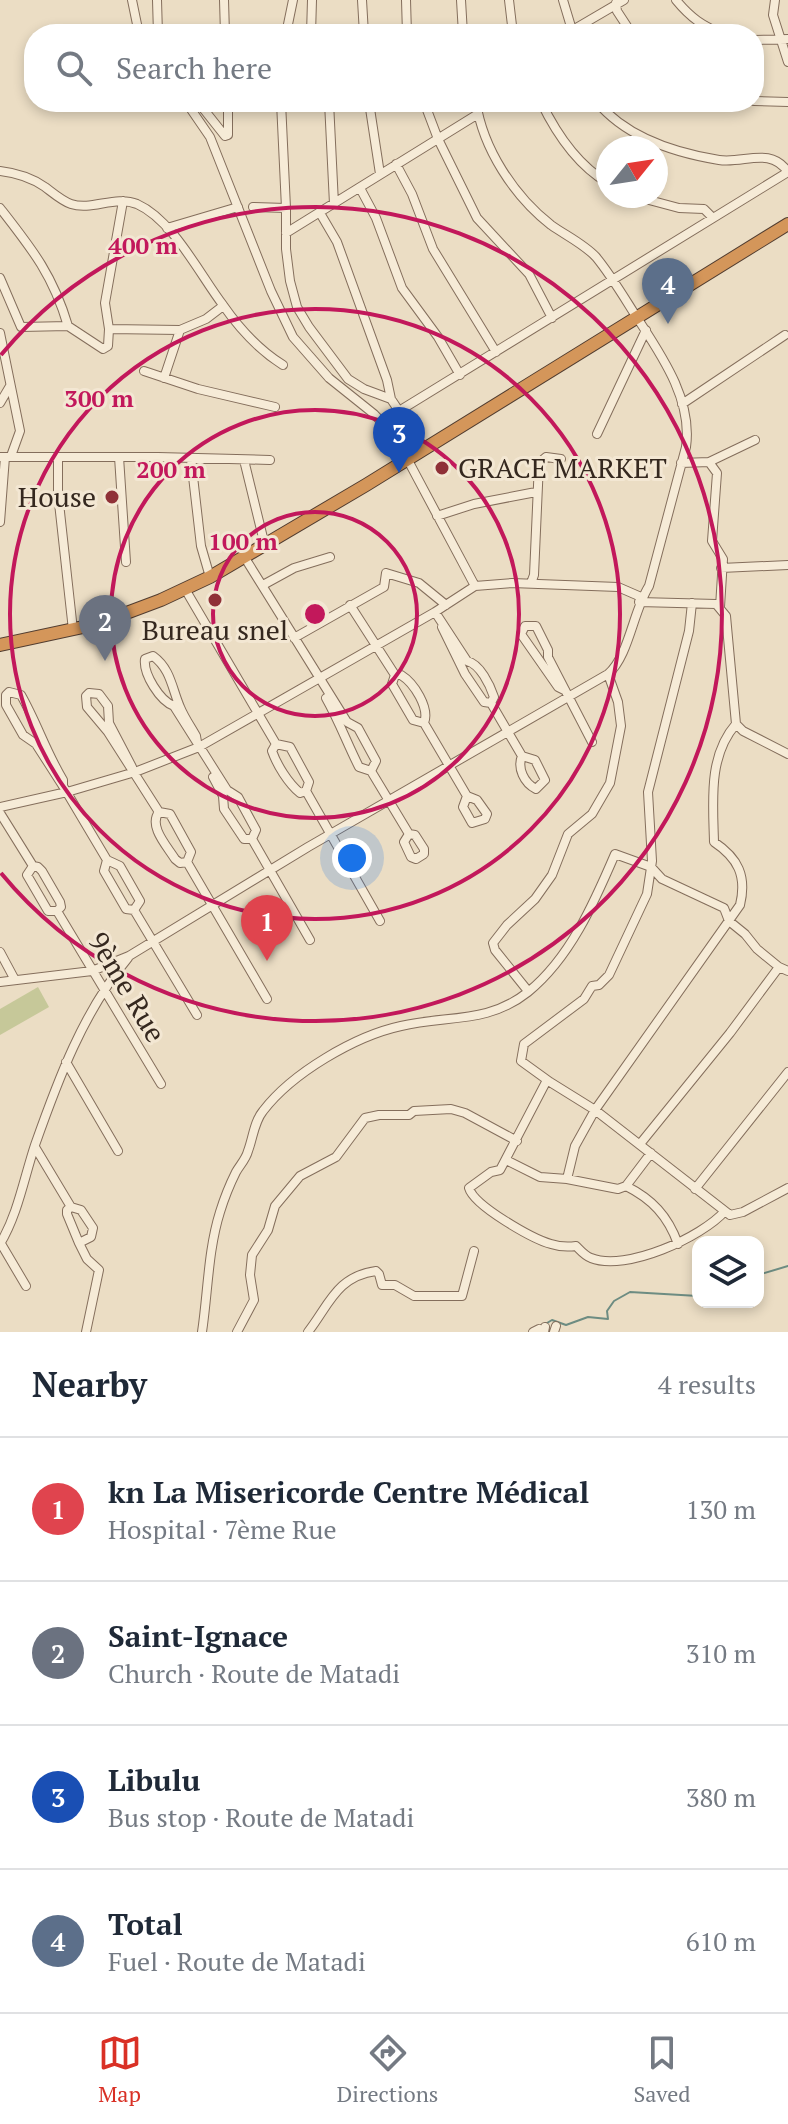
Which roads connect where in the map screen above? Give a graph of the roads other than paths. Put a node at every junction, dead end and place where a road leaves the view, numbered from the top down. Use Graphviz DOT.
graph roads {
  1 [pos="132,0"];
  2 [pos="157,0"];
  3 [pos="224,0"];
  4 [pos="293,0"];
  5 [pos="312,0"];
  6 [pos="362,0"];
  7 [pos="406,0"];
  8 [pos="461,0"];
  9 [pos="509,0"];
  10 [pos="563,0"];
  11 [pos="676,0"];
  12 [pos="775,0"];
  13 [pos="618,2"];
  14 [pos="137,24"];
  15 [pos="158,24"];
  16 [pos="225,24"];
  17 [pos="288,24"];
  18 [pos="311,24"];
  19 [pos="363,24"];
  20 [pos="407,24"];
  21 [pos="462,24"];
  22 [pos="512,24"];
  23 [pos="568,24"];
  24 [pos="582,24"];
  25 [pos="628,24"];
  26 [pos="700,24"];
  27 [pos="785,39"];
  28 [pos="764,40"];
  29 [pos="788,62"];
  30 [pos="764,101"];
  31 [pos="788,102"];
  32 [pos="193,112"];
  33 [pos="206,112"];
  34 [pos="228,112"];
  35 [pos="281,112"];
  36 [pos="329,112"];
  37 [pos="371,112"];
  38 [pos="428,112"];
  39 [pos="547,112"];
  40 [pos="608,112"];
  41 [pos="478,114"];
  42 [pos="438,139"];
  43 [pos="785,161"];
  44 [pos="396,164"];
  45 [pos="0,171"];
  46 [pos="788,172"];
  47 [pos="380,174"];
  48 [pos="596,174"];
  49 [pos="360,188"];
  50 [pos="123,201"];
  51 [pos="334,204"];
  52 [pos="668,205"];
  53 [pos="238,207"];
  54 [pos="253,207"];
  55 [pos="0,208"];
  56 [pos="286,208"];
  57 [pos="320,213"];
  58 [pos="713,218"];
  59 [pos="788,224"];
  60 [pos="167,228"];
  61 [pos="286,233"];
  62 [pos="0,278"];
  63 [pos="613,280"];
  64 [pos="223,306"];
  65 [pos="552,318"];
  66 [pos="637,318"];
  67 [pos="68,326"];
  68 [pos="109,329"];
  69 [pos="180,330"];
  70 [pos="646,330"];
  71 [pos="0,333"];
  72 [pos="785,335"];
  73 [pos="496,352"];
  74 [pos="283,365"];
  75 [pos="144,371"];
  76 [pos="460,375"];
  77 [pos="164,378"];
  78 [pos="10,385"];
  79 [pos="391,399"];
  80 [pos="0,403"];
  81 [pos="682,404"];
  82 [pos="275,407"];
  83 [pos="597,434"];
  84 [pos="755,440"];
  85 [pos="5,457"];
  86 [pos="119,457"];
  87 [pos="58,458"];
  88 [pos="191,459"];
  89 [pos="406,459"];
  90 [pos="561,459"];
  91 [pos="244,460"];
  92 [pos="270,460"];
  93 [pos="709,462"];
  94 [pos="681,463"];
  95 [pos="536,492"];
  96 [pos="437,516"];
  97 [pos="0,522"];
  98 [pos="265,546"];
  99 [pos="330,557"];
  100 [pos="245,558"];
  101 [pos="126,562"];
  102 [pos="788,565"];
  103 [pos="721,568"];
  104 [pos="210,577"];
  105 [pos="531,583"];
  106 [pos="263,585"];
  107 [pos="475,586"];
  108 [pos="185,589"];
  109 [pos="640,599"];
  110 [pos="692,603"];
  111 [pos="350,605"];
  112 [pos="446,605"];
  113 [pos="720,607"];
  114 [pos="435,612"];
  115 [pos="73,630"];
  116 [pos="294,638"];
  117 [pos="0,645"];
  118 [pos="375,646"];
  119 [pos="462,659"];
  120 [pos="545,659"];
  121 [pos="608,674"];
  122 [pos="395,675"];
  123 [pos="321,683"];
  124 [pos="566,693"];
  125 [pos="491,703"];
  126 [pos="176,705"];
  127 [pos="258,714"];
  128 [pos="344,723"];
  129 [pos="424,723"];
  130 [pos="106,724"];
  131 [pos="736,724"];
  132 [pos="507,731"];
  133 [pos="39,742"];
  134 [pos="592,742"];
  135 [pos="198,744"];
  136 [pos="276,744"];
  137 [pos="788,754"];
  138 [pos="522,756"];
  139 [pos="449,766"];
  140 [pos="134,770"];
  141 [pos="371,771"];
  142 [pos="65,789"];
  143 [pos="306,791"];
  144 [pos="225,792"];
  145 [pos="467,796"];
  146 [pos="389,801"];
  147 [pos="0,810"];
  148 [pos="159,812"];
  149 [pos="330,834"];
  150 [pos="409,834"];
  151 [pos="252,839"];
  152 [pos="107,860"];
  153 [pos="187,862"];
  154 [pos="33,866"];
  155 [pos="651,867"];
  156 [pos="270,870"];
  157 [pos="212,904"];
  158 [pos="134,910"];
  159 [pos="57,911"];
  160 [pos="380,921"];
  161 [pos="729,921"];
  162 [pos="310,940"];
  163 [pos="151,941"];
  164 [pos="0,952"];
  165 [pos="129,956"];
  166 [pos="779,967"];
  167 [pos="92,971"];
  168 [pos="788,971"];
  169 [pos="15,980"];
  170 [pos="0,982"];
  171 [pos="528,991"];
  172 [pos="105,993"];
  173 [pos="267,999"];
  174 [pos="197,1015"];
  175 [pos="66,1062"];
  176 [pos="788,1072"];
  177 [pos="547,1080"];
  178 [pos="161,1084"];
  179 [pos="595,1110"];
  180 [pos="517,1141"];
  181 [pos="640,1144"];
  182 [pos="35,1147"];
  183 [pos="118,1151"];
  184 [pos="651,1153"];
  185 [pos="506,1160"];
  186 [pos="567,1179"];
  187 [pos="626,1186"];
  188 [pos="788,1188"];
  189 [pos="695,1189"];
  190 [pos="71,1207"];
  191 [pos="725,1211"];
  192 [pos="0,1243"];
  193 [pos="79,1243"];
  194 [pos="678,1244"];
  195 [pos="474,1251"];
  196 [pos="26,1286"];
  197 [pos="86,1332"];
  198 [pos="202,1332"];
  199 [pos="237,1332"];
  200 [pos="309,1332"];
  1 -- 14 [label="street"];
  2 -- 15 [label="street"];
  3 -- 16 [label="street"];
  4 -- 17 [label="street"];
  5 -- 18 [label="street"];
  6 -- 19 [label="street"];
  7 -- 20 [label="street"];
  8 -- 21 [label="street"];
  9 -- 22 [label="street"];
  10 -- 23 [label="street"];
  11 -- 26 [label="street"];
  12 -- 27 [label="street"];
  13 -- 24 [label="street"];
  13 -- 25 [label="street"];
  27 -- 28 [label="street"];
  27 -- 29 [label="street"];
  30 -- 31 [label="street"];
  32 -- 53 [label="street"];
  33 -- 34 [label="street"];
  35 -- 56 [label="street"];
  36 -- 51 [label="street"];
  37 -- 47 [label="street"];
  38 -- 42 [label="street"];
  39 -- 48 [label="street"];
  40 -- 43 [label="street"];
  41 -- 42 [label="street"];
  41 -- 63 [label="street"];
  42 -- 44 [label="street"];
  42 -- 65 [label="street"];
  43 -- 46 [label="street"];
  44 -- 47 [label="street"];
  44 -- 73 [label="street"];
  45 -- 50 [label="street"];
  46 -- 58 [label="street"];
  47 -- 49 [label="street"];
  49 -- 51 [label="street"];
  49 -- 76 [label="street"];
  50 -- 60 [label="street"];
  50 -- 68 [label="street"];
  51 -- 57 [label="street"];
  52 -- 58 [label="street"];
  53 -- 60 [label="street"];
  53 -- 89 [label="street"];
  54 -- 56 [label="street"];
  55 -- 67 [label="street"];
  56 -- 61 [label="street"];
  57 -- 61 [label="street"];
  57 -- 79 [label="street"];
  58 -- 63 [label="street"];
  59 -- 66 [label="highway"];
  60 -- 64 [label="street"];
  61 -- 79 [label="street"];
  62 -- 67 [label="street"];
  63 -- 65 [label="street"];
  63 -- 66 [label="street"];
  64 -- 69 [label="street"];
  64 -- 74 [label="street"];
  65 -- 73 [label="street"];
  66 -- 70 [label="street"];
  66 -- 89 [label="highway"];
  67 -- 68 [label="street"];
  68 -- 69 [label="street"];
  69 -- 77 [label="street"];
  70 -- 81 [label="street"];
  70 -- 83 [label="street"];
  71 -- 78 [label="street"];
  72 -- 81 [label="street"];
  73 -- 76 [label="street"];
  75 -- 77 [label="street"];
  76 -- 79 [label="street"];
  77 -- 82 [label="street"];
  78 -- 80 [label="street"];
  78 -- 85 [label="street"];
  81 -- 94 [label="street"];
  84 -- 93 [label="street"];
  85 -- 87 [label="street"];
  85 -- 97 [label="street"];
  86 -- 87 [label="street"];
  86 -- 88 [label="street"];
  86 -- 101 [label="street"];
  87 -- 115 [label="street"];
  88 -- 91 [label="street"];
  88 -- 104 [label="street"];
  89 -- 96 [label="street"];
  89 -- 98 [label="highway"];
  90 -- 95 [label="street"];
  91 -- 92 [label="street"];
  91 -- 98 [label="street"];
  93 -- 94 [label="street"];
  93 -- 103 [label="street"];
  94 -- 109 [label="street"];
  95 -- 96 [label="street"];
  95 -- 105 [label="street"];
  96 -- 107 [label="street"];
  98 -- 100 [label="highway"];
  99 -- 106 [label="street"];
  100 -- 104 [label="highway"];
  100 -- 106 [label="street"];
  102 -- 103 [label="street"];
  103 -- 113 [label="street"];
  104 -- 108 [label="highway"];
  105 -- 107 [label="street"];
  105 -- 109 [label="street"];
  106 -- 116 [label="street"];
  107 -- 112 [label="street"];
  108 -- 115 [label="highway"];
  108 -- 127 [label="street"];
  109 -- 110 [label="street"];
  109 -- 121 [label="street"];
  110 -- 113 [label="street"];
  110 -- 155 [label="street"];
  111 -- 112 [label="street"];
  111 -- 116 [label="street"];
  111 -- 118 [label="street"];
  112 -- 114 [label="street"];
  113 -- 131 [label="street"];
  114 -- 118 [label="street"];
  114 -- 119 [label="street"];
  115 -- 117 [label="highway"];
  116 -- 123 [label="street"];
  118 -- 122 [label="street"];
  118 -- 123 [label="street"];
  119 -- 125 [label="street"];
  119 -- 125 [label="street"];
  120 -- 124 [label="street"];
  121 -- 124 [label="street"];
  121 -- 171 [label="street"];
  122 -- 129 [label="street"];
  122 -- 129 [label="street"];
  123 -- 127 [label="street"];
  123 -- 128 [label="street"];
  124 -- 132 [label="street"];
  124 -- 134 [label="street"];
  125 -- 132 [label="street"];
  126 -- 126 [label="street"];
  126 -- 135 [label="street"];
  127 -- 135 [label="street"];
  127 -- 136 [label="street"];
  128 -- 141 [label="street"];
  128 -- 141 [label="street"];
  129 -- 139 [label="street"];
  130 -- 140 [label="street"];
  131 -- 137 [label="street"];
  131 -- 161 [label="street"];
  132 -- 138 [label="street"];
  132 -- 139 [label="street"];
  133 -- 133 [label="street"];
  133 -- 142 [label="street"];
  135 -- 140 [label="street"];
  135 -- 144 [label="street"];
  136 -- 143 [label="street"];
  136 -- 143 [label="street"];
  139 -- 145 [label="street"];
  139 -- 146 [label="street"];
  140 -- 142 [label="street"];
  140 -- 148 [label="street"];
  141 -- 146 [label="street"];
  142 -- 147 [label="street"];
  142 -- 152 [label="street"];
  143 -- 149 [label="street"];
  144 -- 151 [label="street"];
  144 -- 151 [label="street"];
  146 -- 149 [label="street"];
  146 -- 150 [label="street"];
  147 -- 154 [label="street"];
  148 -- 153 [label="street"];
  148 -- 153 [label="street"];
  149 -- 156 [label="street"];
  149 -- 160 [label="street"];
  151 -- 156 [label="street"];
  152 -- 158 [label="street"];
  152 -- 158 [label="street"];
  153 -- 157 [label="street"];
  154 -- 159 [label="street"];
  154 -- 159 [label="street"];
  155 -- 161 [label="street"];
  155 -- 171 [label="street"];
  155 -- 177 [label="street"];
  156 -- 157 [label="street"];
  156 -- 162 [label="street"];
  157 -- 163 [label="street"];
  157 -- 173 [label="street"];
  158 -- 163 [label="street"];
  159 -- 167 [label="street, 9ème Rue"];
  161 -- 166 [label="street"];
  161 -- 179 [label="street"];
  163 -- 165 [label="street"];
  163 -- 174 [label="street"];
  164 -- 169 [label="street"];
  165 -- 167 [label="street"];
  165 -- 172 [label="street"];
  166 -- 168 [label="street"];
  166 -- 181 [label="street"];
  167 -- 169 [label="street"];
  167 -- 172 [label="street, 9ème Rue"];
  169 -- 170 [label="street"];
  171 -- 198 [label="street"];
  172 -- 175 [label="street"];
  172 -- 178 [label="street, 9ème Rue"];
  175 -- 182 [label="street"];
  175 -- 183 [label="street"];
  176 -- 189 [label="street"];
  177 -- 179 [label="street"];
  177 -- 180 [label="street"];
  179 -- 181 [label="street"];
  179 -- 186 [label="street"];
  180 -- 185 [label="street"];
  180 -- 199 [label="street"];
  181 -- 184 [label="street"];
  182 -- 190 [label="street"];
  182 -- 192 [label="street"];
  184 -- 187 [label="street"];
  184 -- 189 [label="street"];
  185 -- 186 [label="street"];
  185 -- 194 [label="street"];
  186 -- 187 [label="street"];
  187 -- 194 [label="street"];
  188 -- 191 [label="street"];
  189 -- 191 [label="street"];
  190 -- 193 [label="street"];
  190 -- 193 [label="street"];
  191 -- 194 [label="street"];
  192 -- 196 [label="street"];
  193 -- 197 [label="street"];
  195 -- 200 [label="street"];
}
